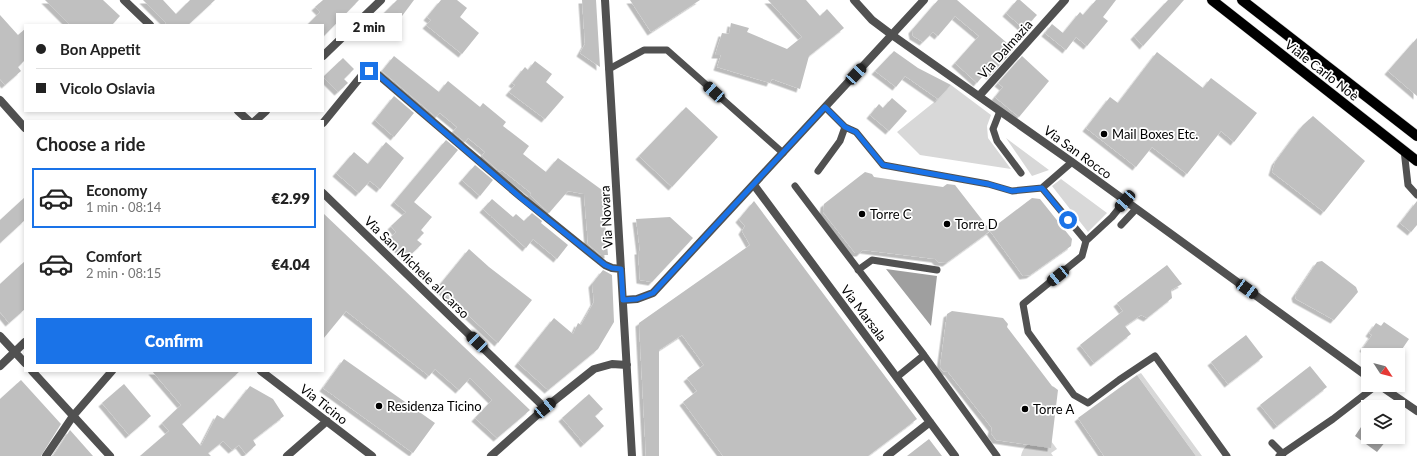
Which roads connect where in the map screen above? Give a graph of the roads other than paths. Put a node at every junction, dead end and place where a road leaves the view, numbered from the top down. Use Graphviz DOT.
graph roads {
  1 [pos="124,0"];
  2 [pos="381,0"];
  3 [pos="605,0"];
  4 [pos="854,0"];
  5 [pos="924,0"];
  6 [pos="1065,0"];
  7 [pos="1212,0"];
  8 [pos="1242,0"];
  9 [pos="149,24"];
  10 [pos="892,35"];
  11 [pos="324,55"];
  12 [pos="609,69"];
  13 [pos="979,96"];
  14 [pos="0,100"];
  15 [pos="825,107"];
  16 [pos="1000,111"];
  17 [pos="239,112"];
  18 [pos="265,112"];
  19 [pos="248,120"];
  20 [pos="256,120"];
  21 [pos="324,122"];
  22 [pos="24,127"];
  23 [pos="845,127"];
  24 [pos="1417,136"];
  25 [pos="1404,150"];
  26 [pos="783,153"];
  27 [pos="1417,161"];
  28 [pos="1072,162"];
  29 [pos="818,171"];
  30 [pos="1021,174"];
  31 [pos="754,185"];
  32 [pos="795,186"];
  33 [pos="1042,188"];
  34 [pos="324,194"];
  35 [pos="1417,195"];
  36 [pos="1125,201"];
  37 [pos="1136,209"];
  38 [pos="1121,225"];
  39 [pos="1086,241"];
  40 [pos="621,269"];
  41 [pos="858,270"];
  42 [pos="938,270"];
  43 [pos="623,300"];
  44 [pos="0,336"];
  45 [pos="24,343"];
  46 [pos="15,352"];
  47 [pos="924,355"];
  48 [pos="24,362"];
  49 [pos="627,365"];
  50 [pos="0,366"];
  51 [pos="33,372"];
  52 [pos="111,372"];
  53 [pos="262,372"];
  54 [pos="1361,372"];
  55 [pos="897,377"];
  56 [pos="1369,392"];
  57 [pos="1388,392"];
  58 [pos="545,408"];
  59 [pos="1417,412"];
  60 [pos="73,416"];
  61 [pos="327,421"];
  62 [pos="930,422"];
  63 [pos="1272,443"];
  64 [pos="1281,455"];
  65 [pos="46,456"];
  66 [pos="110,456"];
  67 [pos="287,456"];
  68 [pos="372,456"];
  69 [pos="491,456"];
  70 [pos="632,456"];
  71 [pos="887,456"];
  72 [pos="955,456"];
  73 [pos="997,456"];
  74 [pos="1227,456"];
  1 -- 9 [label="street"];
  2 -- 11 [label="street"];
  3 -- 12 [label="street, Via Novara"];
  4 -- 10 [label="street, Via San Rocco"];
  5 -- 10 [label="street"];
  6 -- 13 [label="street, Via Dalmazia"];
  7 -- 25 [label="main road, Viale Carlo Noè"];
  8 -- 24 [label="main road, Viale Carlo Noè"];
  10 -- 13 [label="street, Via San Rocco"];
  10 -- 15 [label="street"];
  12 -- 26 [label="lane"];
  12 -- 40 [label="street, Via Novara"];
  13 -- 16 [label="street, Via San Rocco"];
  14 -- 22 [label="street"];
  15 -- 23 [label="lane"];
  15 -- 26 [label="street"];
  16 -- 28 [label="street, Via San Rocco"];
  16 -- 30 [label="lane"];
  17 -- 19 [label="street"];
  18 -- 20 [label="street"];
  21 -- 40 [label="street"];
  23 -- 29 [label="lane"];
  23 -- 33 [label="lane"];
  25 -- 27 [label="main road, Viale Carlo Noè"];
  25 -- 35 [label="lane"];
  26 -- 31 [label="street"];
  28 -- 33 [label="lane"];
  28 -- 36 [label="street, Via San Rocco"];
  31 -- 43 [label="street"];
  31 -- 55 [label="street, Via Marsala"];
  32 -- 41 [label="lane"];
  33 -- 39 [label="lane"];
  34 -- 58 [label="street, Via San Michele al Carso"];
  36 -- 37 [label="street, Via San Rocco"];
  36 -- 39 [label="lane"];
  37 -- 38 [label="lane"];
  37 -- 54 [label="street, Via San Rocco"];
  39 -- 74 [label="lane"];
  40 -- 43 [label="street, Via Novara"];
  41 -- 42 [label="lane"];
  41 -- 47 [label="lane"];
  43 -- 49 [label="street, Via Novara"];
  44 -- 46 [label="street"];
  45 -- 46 [label="street"];
  46 -- 48 [label="street"];
  46 -- 50 [label="street"];
  47 -- 55 [label="lane"];
  47 -- 73 [label="lane"];
  49 -- 58 [label="street"];
  49 -- 70 [label="street, Via Novara"];
  51 -- 60 [label="street"];
  52 -- 60 [label="street"];
  53 -- 61 [label="street, Via Ticino"];
  55 -- 62 [label="street, Via Marsala"];
  56 -- 64 [label="lane"];
  57 -- 59 [label="street"];
  58 -- 69 [label="street"];
  60 -- 65 [label="street"];
  60 -- 66 [label="street"];
  61 -- 67 [label="street"];
  61 -- 68 [label="street, Via Ticino"];
  62 -- 71 [label="street"];
  62 -- 72 [label="street, Via Marsala"];
  63 -- 64 [label="lane"];
}
